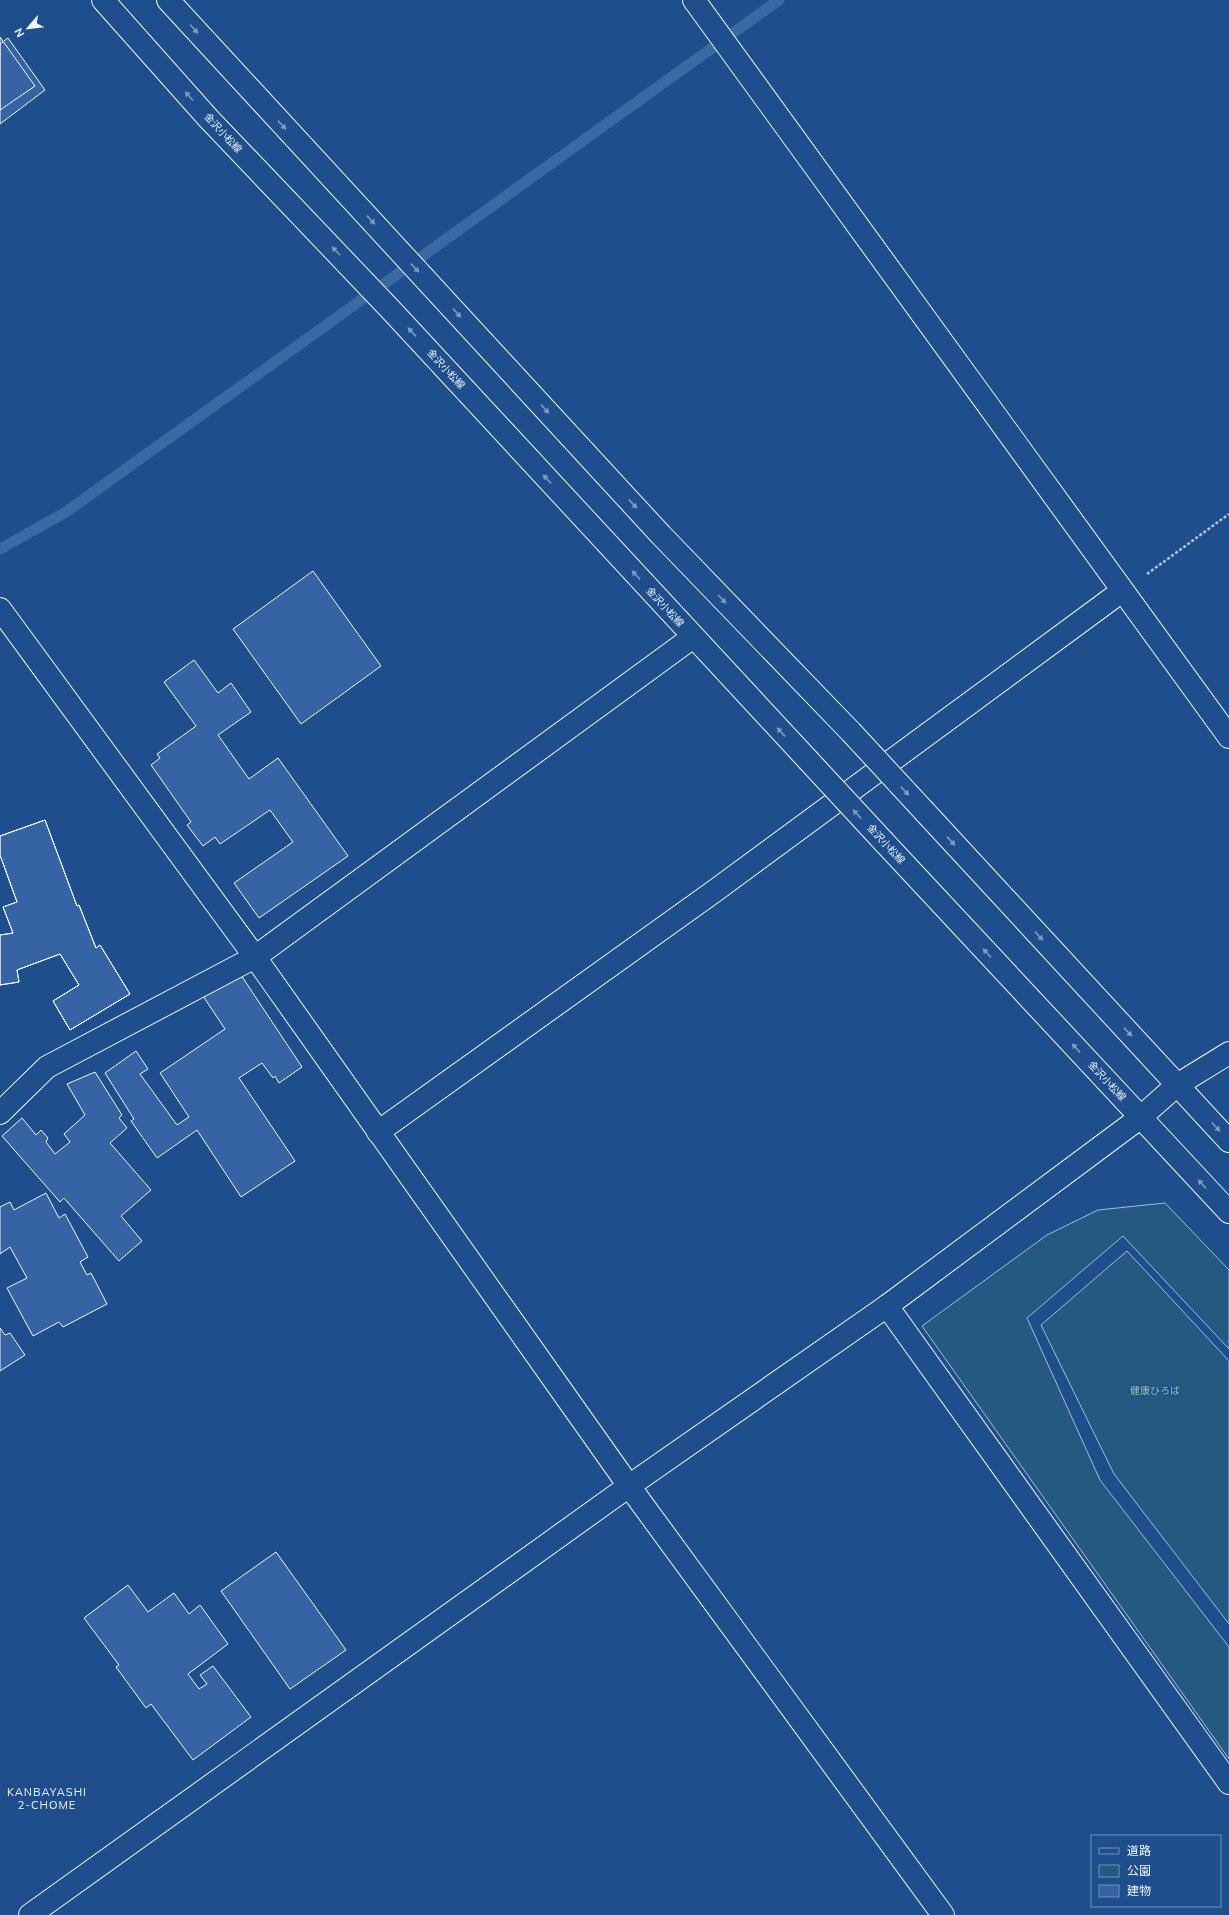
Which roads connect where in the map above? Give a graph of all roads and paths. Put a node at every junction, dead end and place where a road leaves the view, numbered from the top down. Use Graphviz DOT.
graph roads {
  1 [pos="103,0"];
  2 [pos="168,0"];
  3 [pos="694,0"];
  4 [pos="1229,514"];
  5 [pos="1122,592"];
  6 [pos="0,609"];
  7 [pos="693,637"];
  8 [pos="1229,737"];
  9 [pos="255,957"];
  10 [pos="1229,1053"];
  11 [pos="1177,1085"];
  12 [pos="0,1113"];
  13 [pos="1141,1117"];
  14 [pos="378,1132"];
  15 [pos="1229,1141"];
  16 [pos="1229,1212"];
  17 [pos="887,1306"];
  18 [pos="629,1486"];
  19 [pos="1229,1783"];
  20 [pos="30,1915"];
  21 [pos="944,1915"];
  7 -- 1 [label="street, 金沢小松線, one-way"];
  2 -- 11 [label="street, one-way, bridge"];
  3 -- 5 [label="street"];
  4 -- 5 [label="path"];
  5 -- 8 [label="street"];
  5 -- 14 [label="street"];
  6 -- 9 [label="street"];
  7 -- 9 [label="street"];
  13 -- 7 [label="street, 金沢小松線, one-way, bridge"];
  9 -- 12 [label="street"];
  9 -- 14 [label="street"];
  10 -- 11 [label="street"];
  11 -- 13 [label="street"];
  11 -- 15 [label="street, one-way"];
  16 -- 13 [label="street, 金沢小松線, one-way"];
  13 -- 17 [label="street"];
  14 -- 18 [label="street"];
  17 -- 18 [label="street"];
  17 -- 19 [label="street"];
  18 -- 20 [label="street"];
  18 -- 21 [label="street"];
}
